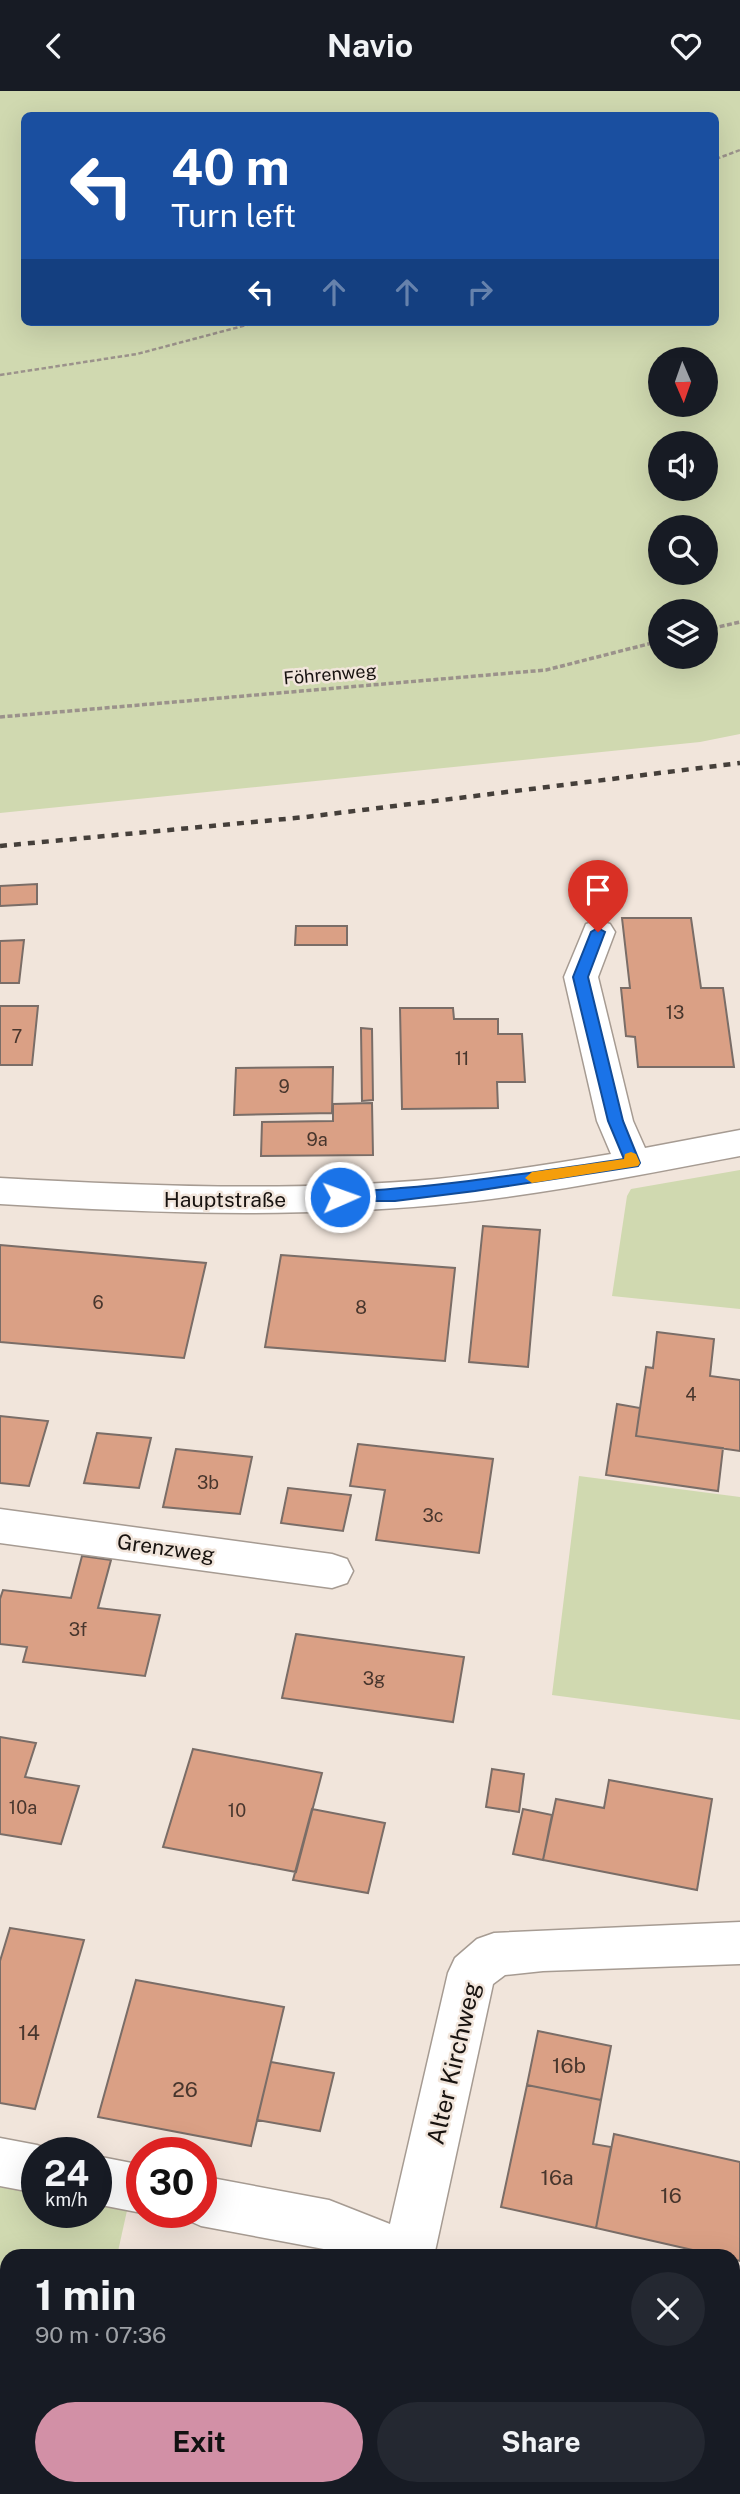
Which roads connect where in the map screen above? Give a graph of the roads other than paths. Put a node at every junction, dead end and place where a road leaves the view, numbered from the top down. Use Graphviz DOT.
graph roads {
  1 [pos="598,932"];
  2 [pos="740,1143"];
  3 [pos="633,1163"];
  4 [pos="0,1191"];
  5 [pos="0,1526"];
  6 [pos="332,1571"];
  7 [pos="740,1943"];
  8 [pos="0,2162"];
  9 [pos="21,2166"];
  10 [pos="217,2204"];
  11 [pos="389,2249"];
  12 [pos="409,2249"];
  1 -- 3 [label="street"];
  2 -- 3 [label="street, Hauptstraße"];
  3 -- 4 [label="street, Hauptstraße"];
  5 -- 6 [label="street, Grenzweg"];
  7 -- 12 [label="street, Alter Kirchweg"];
  8 -- 9 [label="street"];
  10 -- 11 [label="street, Alter Kirchweg"];
}
